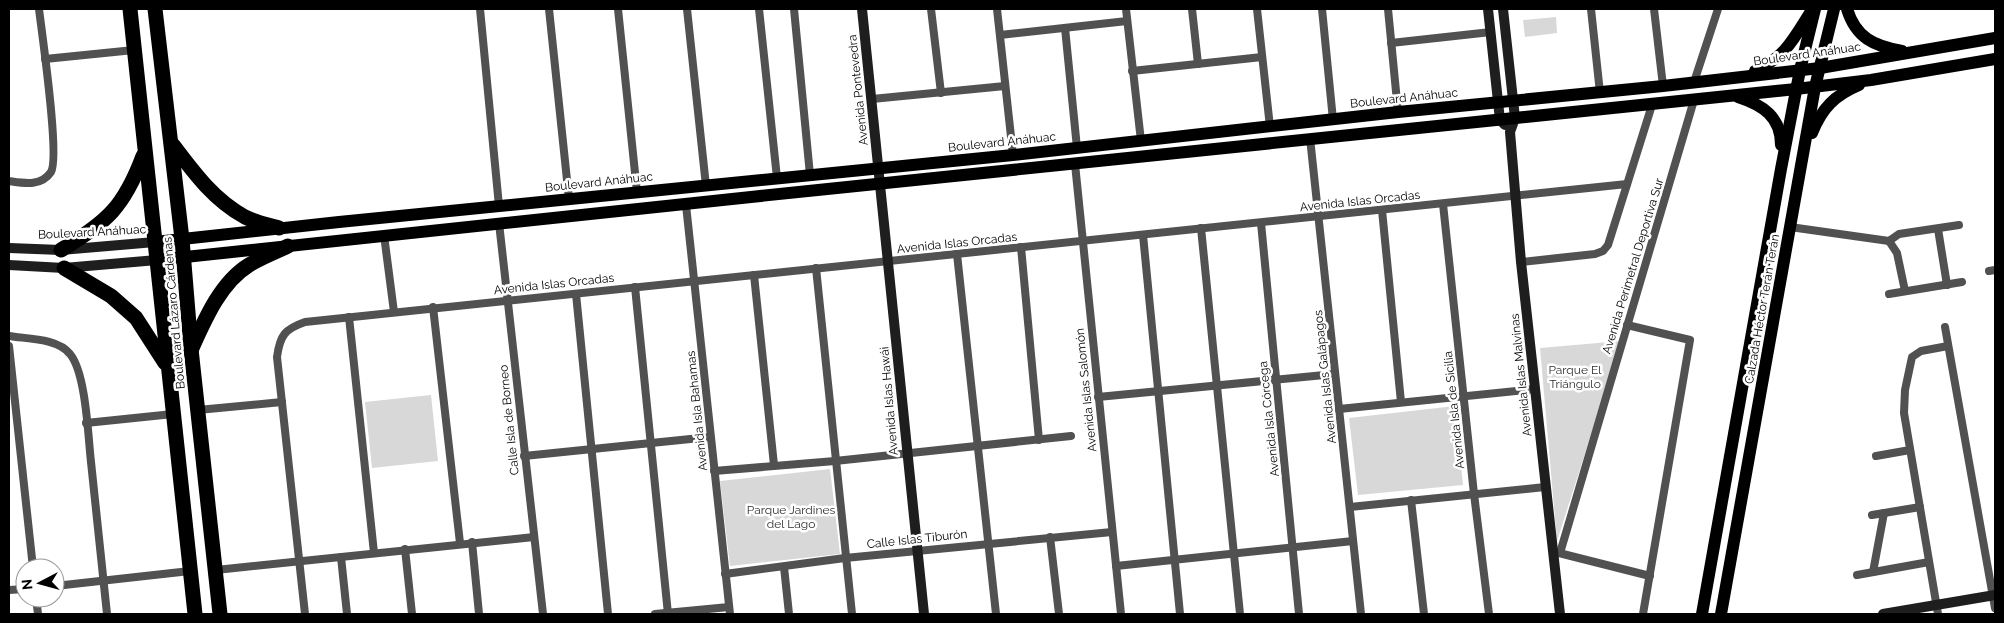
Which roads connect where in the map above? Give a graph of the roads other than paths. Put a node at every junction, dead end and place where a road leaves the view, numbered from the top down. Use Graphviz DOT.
graph roads {
  1 [pos="39,9"];
  2 [pos="130,9"];
  3 [pos="155,9"];
  4 [pos="480,9"];
  5 [pos="549,9"];
  6 [pos="618,9"];
  7 [pos="687,9"];
  8 [pos="759,9"];
  9 [pos="794,9"];
  10 [pos="862,9"];
  11 [pos="931,9"];
  12 [pos="997,9"];
  13 [pos="1126,9"];
  14 [pos="1192,9"];
  15 [pos="1257,9"];
  16 [pos="1322,9"];
  17 [pos="1388,9"];
  18 [pos="1488,9"];
  19 [pos="1504,9"];
  20 [pos="1591,9"];
  21 [pos="1654,9"];
  22 [pos="1718,9"];
  23 [pos="1814,9"];
  24 [pos="1834,9"];
  25 [pos="1847,9"];
  26 [pos="1127,22"];
  27 [pos="1065,28"];
  28 [pos="1491,32"];
  29 [pos="1000,35"];
  30 [pos="1995,38"];
  31 [pos="1392,42"];
  32 [pos="134,50"];
  33 [pos="1912,53"];
  34 [pos="1262,58"];
  35 [pos="45,59"];
  36 [pos="1995,59"];
  37 [pos="1198,64"];
  38 [pos="1820,68"];
  39 [pos="1800,70"];
  40 [pos="1132,72"];
  41 [pos="1744,76"];
  42 [pos="1870,80"];
  43 [pos="1694,82"];
  44 [pos="1005,86"];
  45 [pos="1663,86"];
  46 [pos="1815,86"];
  47 [pos="1796,89"];
  48 [pos="941,93"];
  49 [pos="1600,93"];
  50 [pos="1734,96"];
  51 [pos="872,99"];
  52 [pos="1694,100"];
  53 [pos="1513,101"];
  54 [pos="1498,102"];
  55 [pos="1652,104"];
  56 [pos="1398,112"];
  57 [pos="1515,118"];
  58 [pos="1333,120"];
  59 [pos="1500,120"];
  60 [pos="1270,127"];
  61 [pos="1510,132"];
  62 [pos="1310,138"];
  63 [pos="1141,141"];
  64 [pos="172,143"];
  65 [pos="1077,148"];
  66 [pos="1804,151"];
  67 [pos="145,152"];
  68 [pos="1013,155"];
  69 [pos="1075,164"];
  70 [pos="879,168"];
  71 [pos="1781,169"];
  72 [pos="810,175"];
  73 [pos="777,178"];
  74 [pos="9,182"];
  75 [pos="881,184"];
  76 [pos="1627,184"];
  77 [pos="706,186"];
  78 [pos="637,192"];
  79 [pos="1515,196"];
  80 [pos="569,199"];
  81 [pos="1443,204"];
  82 [pos="686,205"];
  83 [pos="499,206"];
  84 [pos="1382,210"];
  85 [pos="1320,216"];
  86 [pos="1261,222"];
  87 [pos="499,223"];
  88 [pos="1959,226"];
  89 [pos="1790,227"];
  90 [pos="279,228"];
  91 [pos="1201,228"];
  92 [pos="1938,229"];
  93 [pos="384,235"];
  94 [pos="1143,235"];
  95 [pos="182,239"];
  96 [pos="1083,241"];
  97 [pos="155,242"];
  98 [pos="1889,242"];
  99 [pos="288,246"];
  100 [pos="1021,247"];
  101 [pos="9,248"];
  102 [pos="61,250"];
  103 [pos="957,254"];
  104 [pos="184,257"];
  105 [pos="156,260"];
  106 [pos="889,261"];
  107 [pos="1521,262"];
  108 [pos="9,265"];
  109 [pos="64,268"];
  110 [pos="816,268"];
  111 [pos="754,275"];
  112 [pos="694,281"];
  113 [pos="1962,282"];
  114 [pos="1947,285"];
  115 [pos="635,287"];
  116 [pos="1905,291"];
  117 [pos="576,294"];
  118 [pos="1889,294"];
  119 [pos="507,301"];
  120 [pos="433,308"];
  121 [pos="394,312"];
  122 [pos="348,317"];
  123 [pos="1627,324"];
  124 [pos="1945,328"];
  125 [pos="9,336"];
  126 [pos="9,346"];
  127 [pos="1948,346"];
  128 [pos="191,349"];
  129 [pos="167,367"];
  130 [pos="1335,374"];
  131 [pos="1276,380"];
  132 [pos="1216,386"];
  133 [pos="1535,389"];
  134 [pos="1158,392"];
  135 [pos="1464,396"];
  136 [pos="1098,397"];
  137 [pos="282,402"];
  138 [pos="1401,402"];
  139 [pos="1339,409"];
  140 [pos="198,410"];
  141 [pos="173,414"];
  142 [pos="86,423"];
  143 [pos="1071,436"];
  144 [pos="710,437"];
  145 [pos="1039,440"];
  146 [pos="651,444"];
  147 [pos="978,446"];
  148 [pos="591,450"];
  149 [pos="1910,450"];
  150 [pos="906,453"];
  151 [pos="524,456"];
  152 [pos="1876,456"];
  153 [pos="835,461"];
  154 [pos="774,465"];
  155 [pos="714,471"];
  156 [pos="1545,487"];
  157 [pos="1474,494"];
  158 [pos="1411,500"];
  159 [pos="1350,507"];
  160 [pos="1920,507"];
  161 [pos="1884,513"];
  162 [pos="1872,515"];
  163 [pos="1112,532"];
  164 [pos="534,537"];
  165 [pos="1050,537"];
  166 [pos="1352,541"];
  167 [pos="472,542"];
  168 [pos="460,543"];
  169 [pos="988,543"];
  170 [pos="1292,548"];
  171 [pos="406,549"];
  172 [pos="916,551"];
  173 [pos="1556,552"];
  174 [pos="374,553"];
  175 [pos="1234,554"];
  176 [pos="341,556"];
  177 [pos="32,558"];
  178 [pos="845,558"];
  179 [pos="1174,560"];
  180 [pos="300,561"];
  181 [pos="1929,562"];
  182 [pos="1116,566"];
  183 [pos="784,567"];
  184 [pos="1710,568"];
  185 [pos="216,570"];
  186 [pos="190,571"];
  187 [pos="1873,572"];
  188 [pos="725,574"];
  189 [pos="1858,575"];
  190 [pos="1650,576"];
  191 [pos="104,581"];
  192 [pos="65,585"];
  193 [pos="1994,595"];
  194 [pos="1995,608"];
  195 [pos="1937,609"];
  196 [pos="729,610"];
  197 [pos="107,614"];
  198 [pos="195,614"];
  199 [pos="220,614"];
  200 [pos="305,614"];
  201 [pos="347,614"];
  202 [pos="412,614"];
  203 [pos="479,614"];
  204 [pos="542,614"];
  205 [pos="608,614"];
  206 [pos="655,614"];
  207 [pos="668,614"];
  208 [pos="789,614"];
  209 [pos="852,614"];
  210 [pos="924,614"];
  211 [pos="996,614"];
  212 [pos="1059,614"];
  213 [pos="1121,614"];
  214 [pos="1180,614"];
  215 [pos="1240,614"];
  216 [pos="1299,614"];
  217 [pos="1361,614"];
  218 [pos="1424,614"];
  219 [pos="1489,614"];
  220 [pos="1560,614"];
  221 [pos="1643,614"];
  222 [pos="1702,614"];
  223 [pos="1709,614"];
  224 [pos="1721,614"];
  225 [pos="1883,614"];
  1 -- 35 [label="street"];
  2 -- 32 [label="highway, Boulevard Lázaro Cárdenas"];
  3 -- 64 [label="highway, Boulevard Lázaro Cárdenas"];
  4 -- 83 [label="street"];
  5 -- 80 [label="street"];
  6 -- 78 [label="street"];
  7 -- 77 [label="street"];
  8 -- 73 [label="street"];
  9 -- 72 [label="street"];
  10 -- 51 [label="street, Avenida Pontevedra"];
  11 -- 48 [label="street"];
  12 -- 29 [label="street"];
  13 -- 26 [label="street"];
  14 -- 37 [label="street"];
  15 -- 34 [label="street"];
  16 -- 58 [label="street"];
  17 -- 31 [label="street"];
  18 -- 28 [label="street"];
  19 -- 53 [label="street"];
  20 -- 49 [label="street"];
  21 -- 45 [label="street"];
  22 -- 43 [label="street"];
  23 -- 39 [label="main road, Calzada Héctor Terán Terán"];
  23 -- 41 [label="main road"];
  24 -- 38 [label="main road, Calzada Héctor Terán Terán"];
  25 -- 33 [label="main road"];
  26 -- 27 [label="street"];
  26 -- 40 [label="street"];
  27 -- 29 [label="street"];
  27 -- 65 [label="street"];
  28 -- 31 [label="street"];
  28 -- 54 [label="street"];
  29 -- 44 [label="street"];
  30 -- 33 [label="main road, Boulevard Anáhuac"];
  31 -- 56 [label="street"];
  32 -- 35 [label="street"];
  32 -- 67 [label="highway, Boulevard Lázaro Cárdenas"];
  33 -- 38 [label="main road, Boulevard Anáhuac"];
  34 -- 37 [label="street"];
  34 -- 60 [label="street"];
  35 -- 74 [label="street"];
  36 -- 42 [label="main road"];
  37 -- 40 [label="street"];
  38 -- 39 [label="main road, Boulevard Anáhuac"];
  38 -- 46 [label="main road, Calzada Héctor Terán Terán"];
  39 -- 41 [label="main road, Boulevard Anáhuac"];
  39 -- 47 [label="main road, Calzada Héctor Terán Terán"];
  40 -- 63 [label="street"];
  41 -- 43 [label="main road, Boulevard Anáhuac"];
  42 -- 46 [label="main road"];
  42 -- 66 [label="main road"];
  43 -- 45 [label="main road, Boulevard Anáhuac"];
  44 -- 48 [label="street"];
  44 -- 68 [label="street"];
  45 -- 49 [label="main road, Boulevard Anáhuac"];
  46 -- 47 [label="main road"];
  46 -- 66 [label="main road, Calzada Héctor Terán Terán"];
  47 -- 50 [label="main road"];
  47 -- 71 [label="main road, Calzada Héctor Terán Terán"];
  48 -- 51 [label="street"];
  49 -- 53 [label="main road, Boulevard Anáhuac"];
  50 -- 52 [label="main road"];
  50 -- 71 [label="main road"];
  51 -- 70 [label="street, Avenida Pontevedra"];
  52 -- 55 [label="main road"];
  52 -- 123 [label="street, Avenida Perimetral Deportiva Sur"];
  53 -- 54 [label="main road, Boulevard Anáhuac"];
  53 -- 57 [label="street"];
  54 -- 56 [label="main road, Boulevard Anáhuac"];
  54 -- 59 [label="street"];
  55 -- 57 [label="main road"];
  55 -- 76 [label="street"];
  56 -- 58 [label="main road, Boulevard Anáhuac"];
  57 -- 59 [label="main road"];
  57 -- 61 [label="street, Avenida Islas Malvinas"];
  58 -- 60 [label="main road, Boulevard Anáhuac"];
  59 -- 61 [label="street"];
  59 -- 62 [label="main road"];
  60 -- 63 [label="main road, Boulevard Anáhuac"];
  61 -- 79 [label="street, Avenida Islas Malvinas"];
  62 -- 69 [label="main road"];
  62 -- 85 [label="street, Avenida Islas Galápagos"];
  63 -- 65 [label="main road, Boulevard Anáhuac"];
  64 -- 90 [label="highway"];
  64 -- 95 [label="highway, Boulevard Lázaro Cárdenas"];
  65 -- 68 [label="main road, Boulevard Anáhuac"];
  66 -- 89 [label="main road, Calzada Héctor Terán Terán"];
  67 -- 97 [label="highway, Boulevard Lázaro Cárdenas"];
  67 -- 102 [label="highway"];
  68 -- 70 [label="main road, Boulevard Anáhuac"];
  69 -- 75 [label="main road"];
  69 -- 96 [label="street, Avenida Islas Salomón"];
  70 -- 72 [label="main road, Boulevard Anáhuac"];
  70 -- 75 [label="street, Avenida Pontevedra"];
  71 -- 184 [label="main road, Calzada Héctor Terán Terán"];
  72 -- 73 [label="main road, Boulevard Anáhuac"];
  73 -- 77 [label="main road, Boulevard Anáhuac"];
  75 -- 82 [label="main road"];
  75 -- 106 [label="street, Avenida Islas Hawái"];
  76 -- 79 [label="street, Avenida Islas Orcadas"];
  76 -- 107 [label="street"];
  77 -- 78 [label="main road, Boulevard Anáhuac"];
  78 -- 80 [label="main road, Boulevard Anáhuac"];
  79 -- 81 [label="street, Avenida Islas Orcadas"];
  79 -- 107 [label="street, Avenida Islas Malvinas"];
  80 -- 83 [label="main road, Boulevard Anáhuac"];
  81 -- 84 [label="street, Avenida Islas Orcadas"];
  81 -- 135 [label="street, Avenida Isla de Sicilia"];
  82 -- 87 [label="main road"];
  82 -- 112 [label="street, Avenida Isla Bahamas"];
  83 -- 90 [label="main road, Boulevard Anáhuac"];
  84 -- 85 [label="street, Avenida Islas Orcadas"];
  84 -- 138 [label="street"];
  85 -- 86 [label="street, Avenida Islas Orcadas"];
  85 -- 130 [label="street, Avenida Islas Galápagos"];
  86 -- 91 [label="street, Avenida Islas Orcadas"];
  86 -- 131 [label="street, Avenida Isla Córcega"];
  87 -- 93 [label="main road"];
  87 -- 119 [label="street, Calle Isla de Borneo"];
  88 -- 92 [label="street"];
  89 -- 98 [label="street"];
  89 -- 224 [label="main road, Calzada Héctor Terán Terán"];
  90 -- 95 [label="main road, Boulevard Anáhuac"];
  91 -- 94 [label="street, Avenida Islas Orcadas"];
  91 -- 132 [label="street"];
  92 -- 98 [label="street"];
  92 -- 114 [label="street"];
  93 -- 99 [label="main road"];
  93 -- 121 [label="street"];
  94 -- 96 [label="street, Avenida Islas Orcadas"];
  94 -- 134 [label="street"];
  95 -- 97 [label="main road, Boulevard Anáhuac"];
  95 -- 104 [label="highway, Boulevard Lázaro Cárdenas"];
  96 -- 100 [label="street, Avenida Islas Orcadas"];
  96 -- 136 [label="street, Avenida Islas Salomón"];
  97 -- 102 [label="street, Boulevard Anáhuac"];
  97 -- 105 [label="highway, Boulevard Lázaro Cárdenas"];
  98 -- 116 [label="street"];
  99 -- 104 [label="main road"];
  99 -- 128 [label="highway"];
  100 -- 103 [label="street, Avenida Islas Orcadas"];
  100 -- 145 [label="street"];
  101 -- 102 [label="street, Boulevard Anáhuac"];
  103 -- 106 [label="street, Avenida Islas Orcadas"];
  103 -- 147 [label="street"];
  104 -- 105 [label="main road"];
  104 -- 128 [label="highway, Boulevard Lázaro Cárdenas"];
  105 -- 109 [label="street"];
  105 -- 129 [label="highway, Boulevard Lázaro Cárdenas"];
  106 -- 110 [label="street, Avenida Islas Orcadas"];
  106 -- 150 [label="street, Avenida Islas Hawái"];
  107 -- 133 [label="street, Avenida Islas Malvinas"];
  108 -- 109 [label="street"];
  109 -- 129 [label="highway"];
  110 -- 111 [label="street, Avenida Islas Orcadas"];
  110 -- 153 [label="street"];
  111 -- 112 [label="street, Avenida Islas Orcadas"];
  111 -- 154 [label="street"];
  112 -- 115 [label="street, Avenida Islas Orcadas"];
  112 -- 144 [label="street, Avenida Isla Bahamas"];
  113 -- 114 [label="street"];
  114 -- 116 [label="street"];
  115 -- 117 [label="street, Avenida Islas Orcadas"];
  115 -- 146 [label="street"];
  116 -- 118 [label="street"];
  117 -- 119 [label="street, Avenida Islas Orcadas"];
  117 -- 148 [label="street"];
  119 -- 120 [label="street, Avenida Islas Orcadas"];
  119 -- 151 [label="street, Calle Isla de Borneo"];
  120 -- 121 [label="street, Avenida Islas Orcadas"];
  120 -- 168 [label="street"];
  121 -- 122 [label="street, Avenida Islas Orcadas"];
  122 -- 137 [label="street, Avenida Islas Orcadas"];
  122 -- 174 [label="street"];
  123 -- 173 [label="street, Avenida Perimetral Deportiva Sur"];
  123 -- 190 [label="street"];
  124 -- 127 [label="street"];
  125 -- 142 [label="street"];
  126 -- 177 [label="street"];
  127 -- 149 [label="street"];
  127 -- 193 [label="street"];
  128 -- 140 [label="highway, Boulevard Lázaro Cárdenas"];
  129 -- 141 [label="highway, Boulevard Lázaro Cárdenas"];
  130 -- 131 [label="street"];
  130 -- 139 [label="street, Avenida Islas Galápagos"];
  131 -- 132 [label="street"];
  131 -- 170 [label="street, Avenida Isla Córcega"];
  132 -- 134 [label="street"];
  132 -- 175 [label="street"];
  133 -- 135 [label="street"];
  133 -- 156 [label="street, Avenida Islas Malvinas"];
  134 -- 136 [label="street"];
  134 -- 179 [label="street"];
  135 -- 138 [label="street"];
  135 -- 157 [label="street, Avenida Isla de Sicilia"];
  136 -- 163 [label="street, Avenida Islas Salomón"];
  137 -- 140 [label="street"];
  137 -- 180 [label="street"];
  138 -- 139 [label="street"];
  139 -- 159 [label="street, Avenida Islas Galápagos"];
  140 -- 185 [label="highway, Boulevard Lázaro Cárdenas"];
  141 -- 142 [label="street"];
  141 -- 186 [label="highway, Boulevard Lázaro Cárdenas"];
  142 -- 191 [label="street"];
  143 -- 145 [label="street"];
  144 -- 146 [label="street"];
  144 -- 155 [label="street, Avenida Isla Bahamas"];
  145 -- 147 [label="street"];
  146 -- 148 [label="street"];
  146 -- 207 [label="street"];
  147 -- 150 [label="street"];
  147 -- 169 [label="street"];
  148 -- 151 [label="street"];
  148 -- 205 [label="street"];
  149 -- 152 [label="street"];
  149 -- 160 [label="street"];
  150 -- 153 [label="street"];
  150 -- 172 [label="street, Avenida Islas Hawái"];
  151 -- 164 [label="street, Calle Isla de Borneo"];
  153 -- 154 [label="street"];
  153 -- 178 [label="street"];
  154 -- 155 [label="street"];
  155 -- 188 [label="street, Avenida Isla Bahamas"];
  156 -- 157 [label="street"];
  156 -- 173 [label="street, Avenida Islas Malvinas"];
  157 -- 158 [label="street"];
  157 -- 219 [label="street, Avenida Isla de Sicilia"];
  158 -- 159 [label="street"];
  158 -- 218 [label="street"];
  159 -- 166 [label="street, Avenida Islas Galápagos"];
  160 -- 161 [label="street"];
  160 -- 181 [label="street"];
  161 -- 162 [label="street"];
  161 -- 187 [label="street"];
  163 -- 165 [label="street, Calle Islas Tiburón"];
  163 -- 182 [label="street, Avenida Islas Salomón"];
  164 -- 167 [label="street"];
  164 -- 204 [label="street, Calle Isla de Borneo"];
  165 -- 169 [label="street, Calle Islas Tiburón"];
  165 -- 212 [label="street"];
  166 -- 170 [label="street"];
  166 -- 217 [label="street, Avenida Islas Galápagos"];
  167 -- 168 [label="street"];
  167 -- 203 [label="street"];
  168 -- 171 [label="street"];
  169 -- 172 [label="street, Calle Islas Tiburón"];
  169 -- 211 [label="street"];
  170 -- 175 [label="street"];
  170 -- 216 [label="street, Avenida Isla Córcega"];
  171 -- 174 [label="street"];
  171 -- 202 [label="street"];
  172 -- 178 [label="street, Calle Islas Tiburón"];
  172 -- 210 [label="street, Avenida Islas Hawái"];
  173 -- 190 [label="street"];
  173 -- 220 [label="street, Avenida Islas Malvinas"];
  174 -- 176 [label="street"];
  175 -- 179 [label="street"];
  175 -- 215 [label="street"];
  176 -- 180 [label="street"];
  176 -- 201 [label="street"];
  178 -- 183 [label="street, Calle Islas Tiburón"];
  178 -- 209 [label="street"];
  179 -- 182 [label="street"];
  179 -- 214 [label="street"];
  180 -- 185 [label="street"];
  180 -- 200 [label="street"];
  181 -- 187 [label="street"];
  181 -- 195 [label="street"];
  182 -- 213 [label="street, Avenida Islas Salomón"];
  183 -- 188 [label="street, Calle Islas Tiburón"];
  183 -- 208 [label="street"];
  184 -- 222 [label="main road, Calzada Héctor Terán Terán"];
  184 -- 223 [label="main road"];
  185 -- 199 [label="highway, Boulevard Lázaro Cárdenas"];
  186 -- 191 [label="street"];
  186 -- 198 [label="highway, Boulevard Lázaro Cárdenas"];
  187 -- 189 [label="street"];
  188 -- 196 [label="street, Avenida Isla Bahamas"];
  190 -- 221 [label="street"];
  191 -- 192 [label="street"];
  191 -- 197 [label="street"];
  193 -- 194 [label="street"];
  193 -- 195 [label="street"];
  195 -- 225 [label="street"];
  196 -- 207 [label="street"];
  206 -- 207 [label="street"];
}
